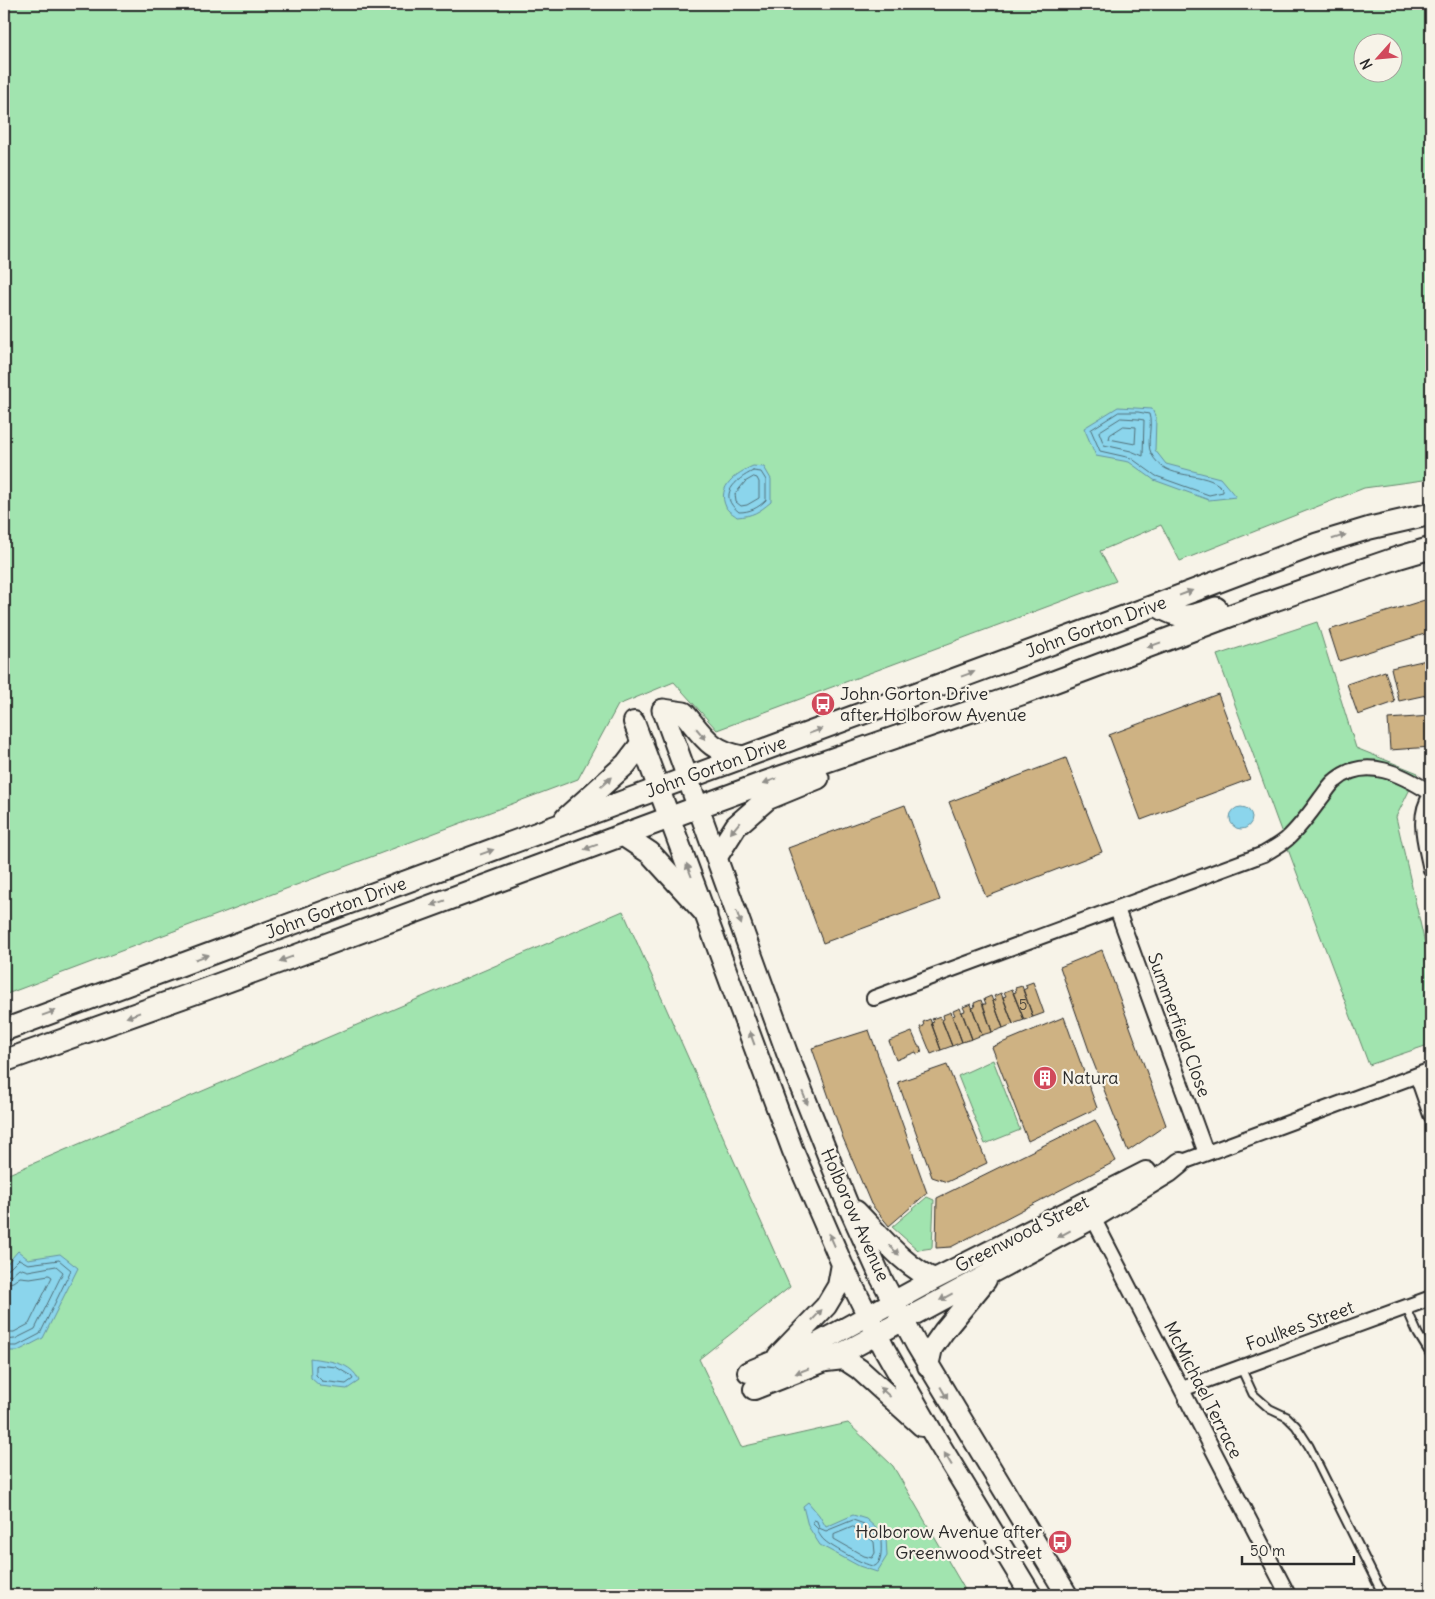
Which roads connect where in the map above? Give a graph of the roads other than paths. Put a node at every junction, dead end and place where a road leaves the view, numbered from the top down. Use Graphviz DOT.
graph roads {
  1 [pos="1431,514"];
  2 [pos="1431,548"];
  3 [pos="1397,558"];
  4 [pos="1156,605"];
  5 [pos="663,710"];
  6 [pos="634,722"];
  7 [pos="898,736"];
  8 [pos="642,743"];
  9 [pos="743,757"];
  10 [pos="688,778"];
  11 [pos="658,789"];
  12 [pos="1431,794"];
  13 [pos="699,807"];
  14 [pos="670,818"];
  15 [pos="556,826"];
  16 [pos="623,835"];
  17 [pos="717,856"];
  18 [pos="1431,870"];
  19 [pos="1117,909"];
  20 [pos="706,914"];
  21 [pos="874,998"];
  22 [pos="4,1030"];
  23 [pos="4,1061"];
  24 [pos="1431,1070"];
  25 [pos="1416,1075"];
  26 [pos="1431,1116"];
  27 [pos="1206,1153"];
  28 [pos="1180,1163"];
  29 [pos="847,1203"];
  30 [pos="1089,1210"];
  31 [pos="842,1264"];
  32 [pos="992,1272"];
  33 [pos="934,1279"];
  34 [pos="1431,1298"];
  35 [pos="894,1302"];
  36 [pos="1406,1307"];
  37 [pos="868,1316"];
  38 [pos="903,1320"];
  39 [pos="877,1334"];
  40 [pos="1431,1354"];
  41 [pos="826,1361"];
  42 [pos="772,1363"];
  43 [pos="928,1366"];
  44 [pos="1241,1368"];
  45 [pos="1182,1389"];
  46 [pos="935,1437"];
  47 [pos="1031,1595"];
  48 [pos="1066,1595"];
  49 [pos="1288,1595"];
  50 [pos="1383,1595"];
  4 -- 1 [label="main road, John Gorton Drive, one-way"];
  2 -- 3 [label="main road, John Gorton Drive"];
  3 -- 4 [label="main road"];
  3 -- 7 [label="main road, John Gorton Drive, one-way"];
  9 -- 4 [label="main road, John Gorton Drive, one-way"];
  5 -- 9 [label="main road, one-way"];
  5 -- 10 [label="main road, Holborow Avenue"];
  6 -- 8 [label="main road, Holborow Avenue"];
  7 -- 13 [label="main road, John Gorton Drive, one-way"];
  7 -- 17 [label="main road, one-way"];
  8 -- 11 [label="main road, Holborow Avenue"];
  15 -- 8 [label="main road, one-way"];
  9 -- 10 [label="main road, John Gorton Drive"];
  10 -- 11 [label="main road, John Gorton Drive"];
  10 -- 13 [label="main road, Holborow Avenue"];
  11 -- 14 [label="main road, Holborow Avenue"];
  11 -- 15 [label="main road, John Gorton Drive"];
  12 -- 18 [label="street"];
  12 -- 19 [label="street"];
  13 -- 14 [label="main road, John Gorton Drive"];
  13 -- 17 [label="main road, Holborow Avenue"];
  14 -- 16 [label="main road, John Gorton Drive"];
  20 -- 14 [label="main road, Holborow Avenue, one-way"];
  22 -- 15 [label="main road, John Gorton Drive, one-way"];
  16 -- 20 [label="main road"];
  16 -- 23 [label="main road, John Gorton Drive, one-way"];
  17 -- 29 [label="main road, Holborow Avenue, one-way"];
  19 -- 21 [label="street"];
  19 -- 27 [label="street, Summerfield Close"];
  31 -- 20 [label="main road, Holborow Avenue, one-way"];
  24 -- 25 [label="street, Greenwood Street"];
  25 -- 26 [label="street"];
  25 -- 27 [label="street, Greenwood Street"];
  27 -- 28 [label="street, Greenwood Street"];
  28 -- 30 [label="main road, Greenwood Street"];
  29 -- 33 [label="main road, one-way"];
  29 -- 35 [label="main road, Holborow Avenue"];
  30 -- 32 [label="main road, Greenwood Street, one-way"];
  30 -- 33 [label="main road, Greenwood Street"];
  30 -- 45 [label="street, McMichael Terrace"];
  31 -- 37 [label="main road, Holborow Avenue"];
  42 -- 31 [label="main road, one-way"];
  32 -- 38 [label="main road, Greenwood Street, one-way"];
  32 -- 43 [label="main road"];
  33 -- 35 [label="main road, Greenwood Street"];
  34 -- 36 [label="street, Foulkes Street"];
  35 -- 37 [label="main road, Greenwood Street"];
  35 -- 38 [label="main road, Holborow Avenue"];
  36 -- 40 [label="lane"];
  36 -- 44 [label="street, Foulkes Street"];
  37 -- 39 [label="main road, Holborow Avenue"];
  37 -- 42 [label="main road, Greenwood Street"];
  38 -- 39 [label="main road, Greenwood Street"];
  38 -- 43 [label="main road, Holborow Avenue"];
  39 -- 41 [label="main road, Greenwood Street"];
  39 -- 46 [label="main road, Holborow Avenue"];
  41 -- 42 [label="main road, Greenwood Street, one-way"];
  46 -- 41 [label="main road, one-way"];
  43 -- 48 [label="main road, Holborow Avenue, one-way"];
  44 -- 45 [label="street, Foulkes Street"];
  44 -- 50 [label="lane"];
  45 -- 49 [label="street, McMichael Terrace"];
  47 -- 46 [label="main road, Holborow Avenue, one-way"];
}
